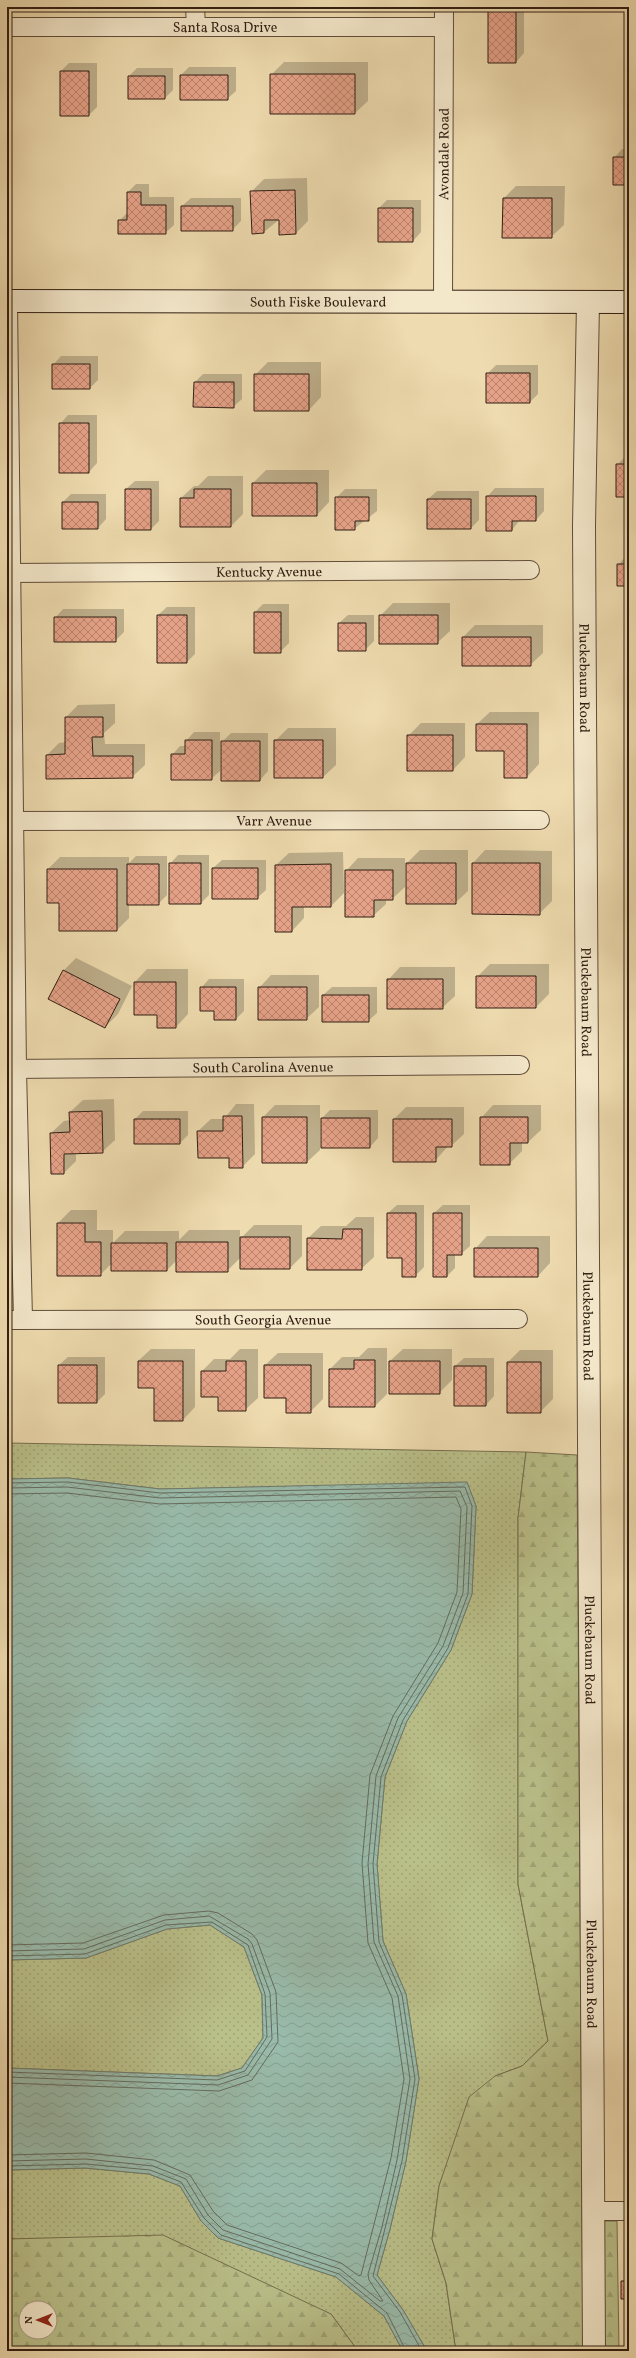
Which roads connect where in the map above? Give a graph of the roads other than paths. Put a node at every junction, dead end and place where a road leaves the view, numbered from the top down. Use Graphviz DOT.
graph roads {
  1 [pos="196,7"];
  2 [pos="444,7"];
  3 [pos="7,27"];
  4 [pos="196,27"];
  5 [pos="444,27"];
  6 [pos="7,301"];
  7 [pos="443,302"];
  8 [pos="588,302"];
  9 [pos="629,302"];
  10 [pos="530,570"];
  11 [pos="10,573"];
  12 [pos="540,820"];
  13 [pos="11,821"];
  14 [pos="520,1065"];
  15 [pos="12,1070"];
  16 [pos="15,1320"];
  17 [pos="518,1320"];
  18 [pos="592,2211"];
  19 [pos="629,2211"];
  20 [pos="594,2351"];
  1 -- 4 [label="street"];
  2 -- 5 [label="street, Avondale Road"];
  3 -- 4 [label="street, Santa Rosa Drive"];
  4 -- 5 [label="street, Santa Rosa Drive"];
  5 -- 7 [label="street, Avondale Road"];
  6 -- 7 [label="street, South Fiske Boulevard"];
  6 -- 11 [label="street"];
  7 -- 8 [label="street, South Fiske Boulevard"];
  8 -- 9 [label="street, South Fiske Boulevard"];
  8 -- 18 [label="street, Pluckebaum Road"];
  10 -- 11 [label="street, Kentucky Avenue"];
  11 -- 13 [label="street"];
  12 -- 13 [label="street, Varr Avenue"];
  13 -- 15 [label="street"];
  14 -- 15 [label="street, South Carolina Avenue"];
  15 -- 16 [label="street"];
  16 -- 17 [label="street, South Georgia Avenue"];
  18 -- 19 [label="street"];
  18 -- 20 [label="street, Pluckebaum Road"];
}
